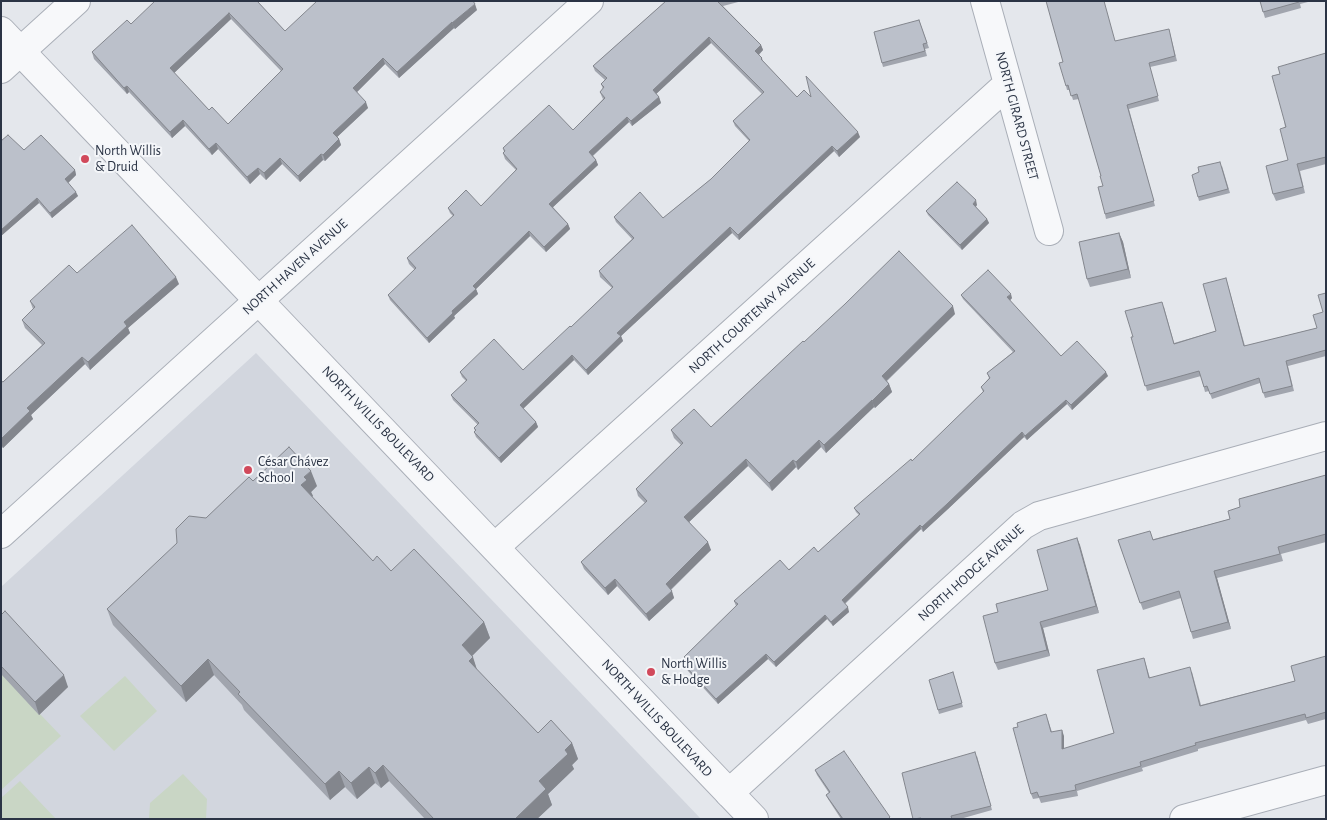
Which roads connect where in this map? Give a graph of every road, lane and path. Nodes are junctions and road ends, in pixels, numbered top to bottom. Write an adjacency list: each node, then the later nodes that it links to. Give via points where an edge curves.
1 (76, 1): 5 (street)
2 (588, 1): 9 (street, NORTH HAVEN AVENUE)
3 (986, 1): 7 (street, NORTH GIRARD STREET)
4 (1, 31): 5 (street, NORTH WILLIS BOULEVARD)
5 (21, 51): 6 (street); 9 (street, NORTH WILLIS BOULEVARD)
6 (1, 69)
7 (1008, 84): 8 (street, NORTH GIRARD STREET); 12 (street, NORTH COURTENAY AVENUE)
8 (1049, 231)
9 (259, 300): 11 (street, NORTH HAVEN AVENUE); 12 (street, NORTH WILLIS BOULEVARD)
10 (1326, 436): 14 (street, NORTH HODGE AVENUE, via 1039,516 1023,525)
11 (1, 534)
12 (495, 547): 14 (street, NORTH WILLIS BOULEVARD)
13 (1326, 780): 16 (street)
14 (729, 793): 15 (street, NORTH WILLIS BOULEVARD)
15 (754, 819)
16 (1184, 819)

